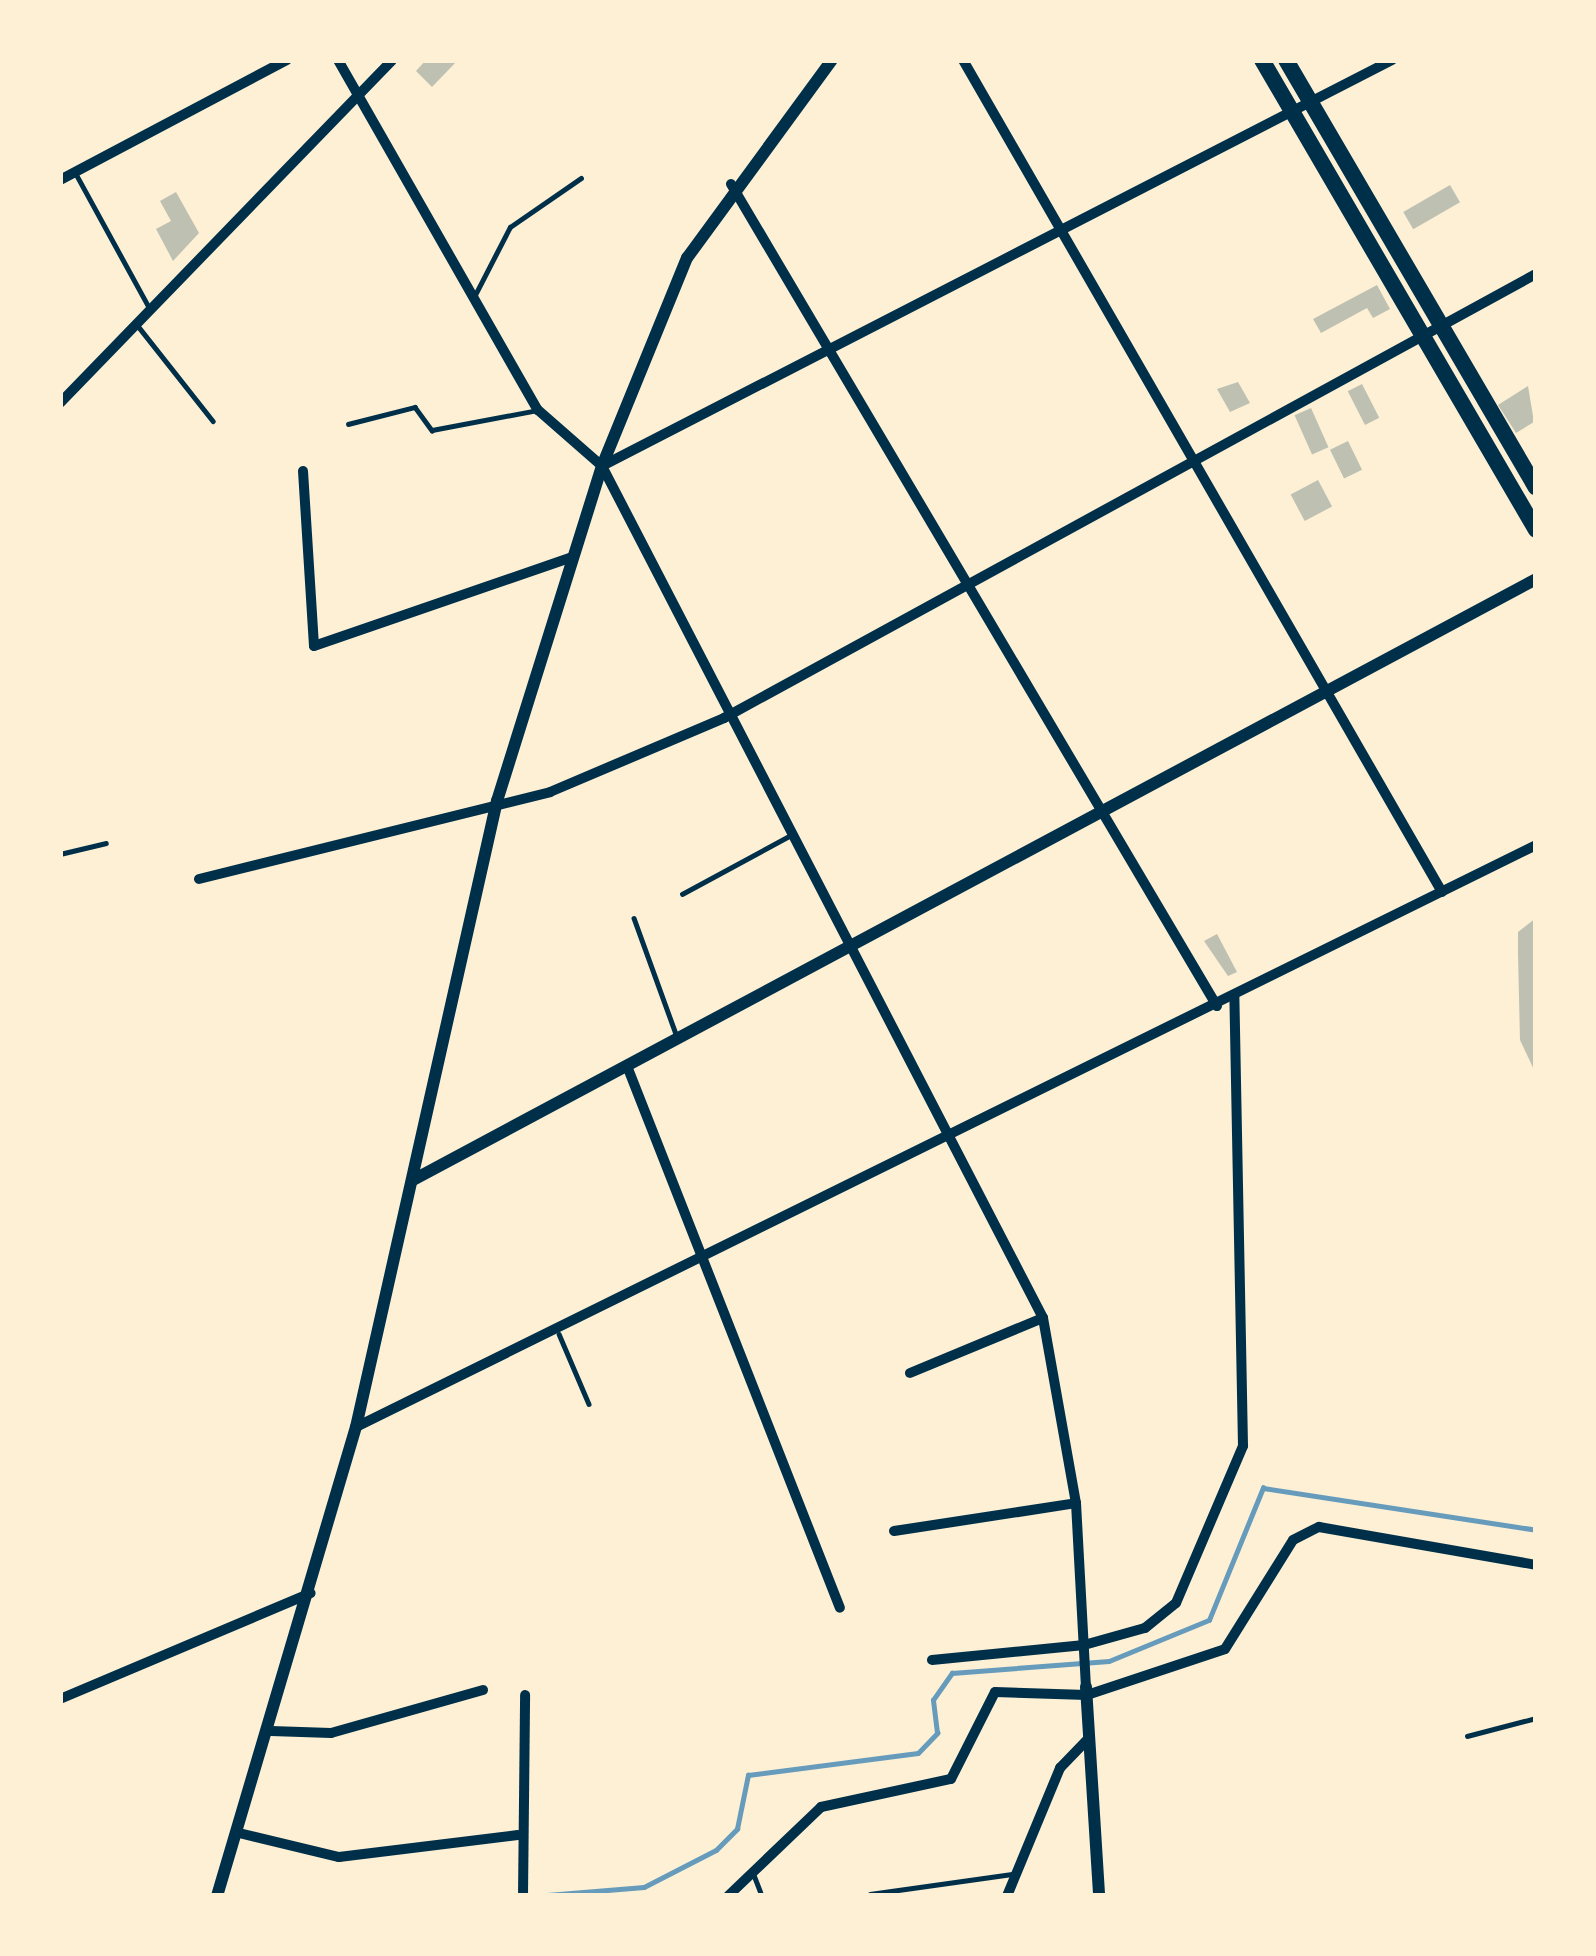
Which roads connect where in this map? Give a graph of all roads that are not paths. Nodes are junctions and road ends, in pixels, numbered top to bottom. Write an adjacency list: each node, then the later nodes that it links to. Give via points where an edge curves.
1 (287, 60): 12 (street)
2 (338, 60): 9 (street)
3 (392, 60): 9 (street)
4 (832, 60): 15 (street)
5 (963, 60): 16 (street)
6 (1262, 60): 11 (highway)
7 (1286, 60): 10 (highway)
8 (1392, 60): 10 (street)
9 (361, 94): 18 (street); 19 (street)
10 (1312, 104): 11 (street); 21 (highway)
11 (1293, 113): 16 (street); 22 (highway)
12 (75, 172): 14 (street); 19 (lane)
13 (581, 178): 18 (lane, via 510,226)
14 (60, 180)
15 (731, 184): 23 (street); 28 (street, via 687,258)
16 (1058, 234): 23 (street); 29 (street)
17 (1536, 274): 21 (street)
18 (475, 295): 25 (street)
19 (149, 307): 20 (street)
20 (135, 321): 24 (street); 26 (lane)
21 (1441, 325): 22 (street); 31 (highway)
22 (1421, 333): 29 (street); 32 (highway)
23 (830, 356): 28 (street); 35 (street)
24 (60, 403)
25 (538, 410): 27 (lane, via 432,430 415,407); 28 (street)
26 (214, 421)
27 (348, 424)
28 (602, 466): 33 (street); 37 (street)
29 (1189, 466): 35 (street); 36 (street)
30 (303, 471): 33 (street, via 314,646)
31 (1536, 487)
32 (1536, 530)
33 (573, 556): 38 (street)
34 (1536, 579): 36 (street)
35 (961, 587): 37 (street); 39 (street)
36 (1321, 694): 39 (street); 45 (street)
37 (724, 718): 38 (street, via 550,792); 40 (street)
38 (497, 801): 44 (street); 54 (street)
39 (1099, 814): 48 (street); 50 (street)
40 (794, 834): 46 (lane); 48 (street)
41 (106, 843): 43 (lane)
42 (1536, 845): 45 (street)
43 (60, 854)
44 (199, 879)
45 (1442, 892): 49 (street)
46 (682, 894)
47 (634, 918): 51 (lane)
48 (854, 944): 51 (street); 53 (street)
49 (1234, 997): 50 (street); 66 (street, via 1243,1446 1176,1603 1145,1628)
50 (1217, 1006): 53 (street)
51 (678, 1039): 52 (street)
52 (627, 1066): 54 (street); 55 (street)
53 (951, 1138): 55 (street); 56 (street)
54 (413, 1180): 60 (street)
55 (708, 1261): 57 (street); 65 (street)
56 (1043, 1318): 58 (street); 61 (street)
57 (560, 1334): 59 (lane); 60 (street)
58 (910, 1373)
59 (589, 1404)
60 (356, 1427): 64 (street)
61 (1076, 1503): 62 (street); 66 (street)
62 (894, 1532)
63 (1536, 1565): 69 (street, via 1319,1527 1293,1540 1225,1649)
64 (311, 1593): 71 (street); 73 (street)
65 (840, 1608)
66 (1084, 1648): 67 (street); 69 (street)
67 (932, 1660)
68 (483, 1690): 73 (street, via 331,1733)
69 (1087, 1691): 75 (street); 79 (street, via 995,1692 951,1779 821,1807)
70 (525, 1695): 77 (street)
71 (60, 1699)
72 (1536, 1718): 74 (lane)
73 (272, 1731): 76 (street)
74 (1468, 1736)
75 (1089, 1738): 78 (street, via 1060,1768); 86 (street)
76 (239, 1833): 77 (street, via 339,1856); 81 (street)
77 (518, 1835): 82 (street)
78 (1016, 1874): 80 (lane); 85 (street)
79 (754, 1875): 83 (street); 84 (lane)
80 (870, 1894)
81 (217, 1896)
82 (523, 1896)
83 (728, 1896)
84 (762, 1896)
85 (1006, 1896)
86 (1099, 1896)

